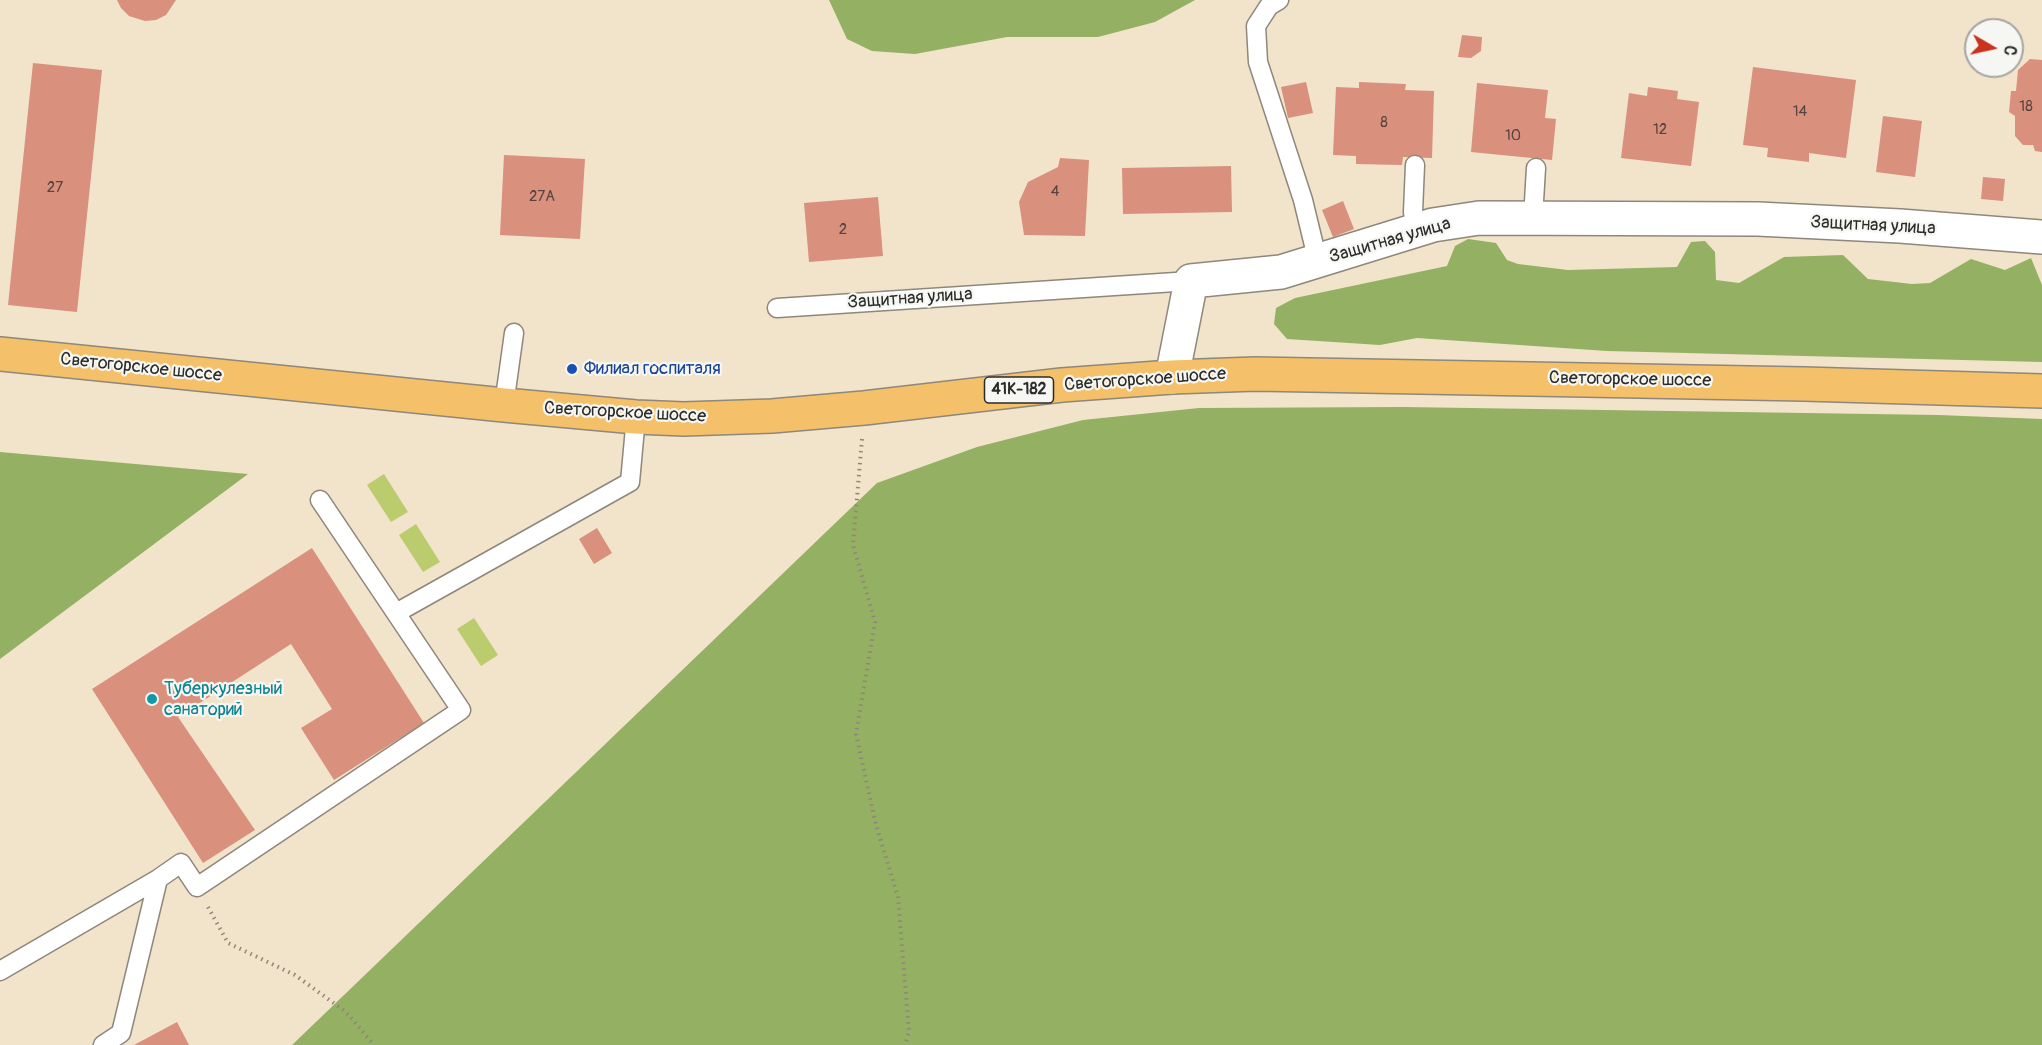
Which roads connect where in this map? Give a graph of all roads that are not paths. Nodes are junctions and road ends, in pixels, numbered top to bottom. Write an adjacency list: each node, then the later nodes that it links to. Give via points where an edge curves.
1 (1279, 0): 7 (lane, via 1269,6 1256,26 1258,62)
2 (1415, 165): 5 (lane)
3 (1536, 168): 4 (lane)
4 (1533, 219): 5 (street, Защитная улица, via 1479,218); 6 (street, Защитная улица, via 1758,219)
5 (1416, 231): 7 (street, Защитная улица)
6 (2042, 237)
7 (1318, 262): 8 (street, Защитная улица, via 1281,272)
8 (1191, 281): 9 (lane, Защитная улица); 12 (street)
9 (777, 308)
10 (514, 333): 14 (lane)
11 (0, 354): 14 (main road, Светогорское шоссе / 41К-182)
12 (1172, 377): 13 (main road, Светогорское шоссе / 41К-182, via 1376,375); 15 (main road, Светогорское шоссе / 41К-182, via 761,417)
13 (2042, 391)
14 (504, 405): 15 (main road, Светогорское шоссе / 41К-182)
15 (636, 417): 17 (lane, via 630,483)
16 (320, 500): 17 (lane)
17 (396, 614): 18 (lane, via 461,710 196,887 181,863)
18 (158, 879): 19 (lane); 20 (lane, via 121,1033)
19 (0, 972)
20 (103, 1045)

